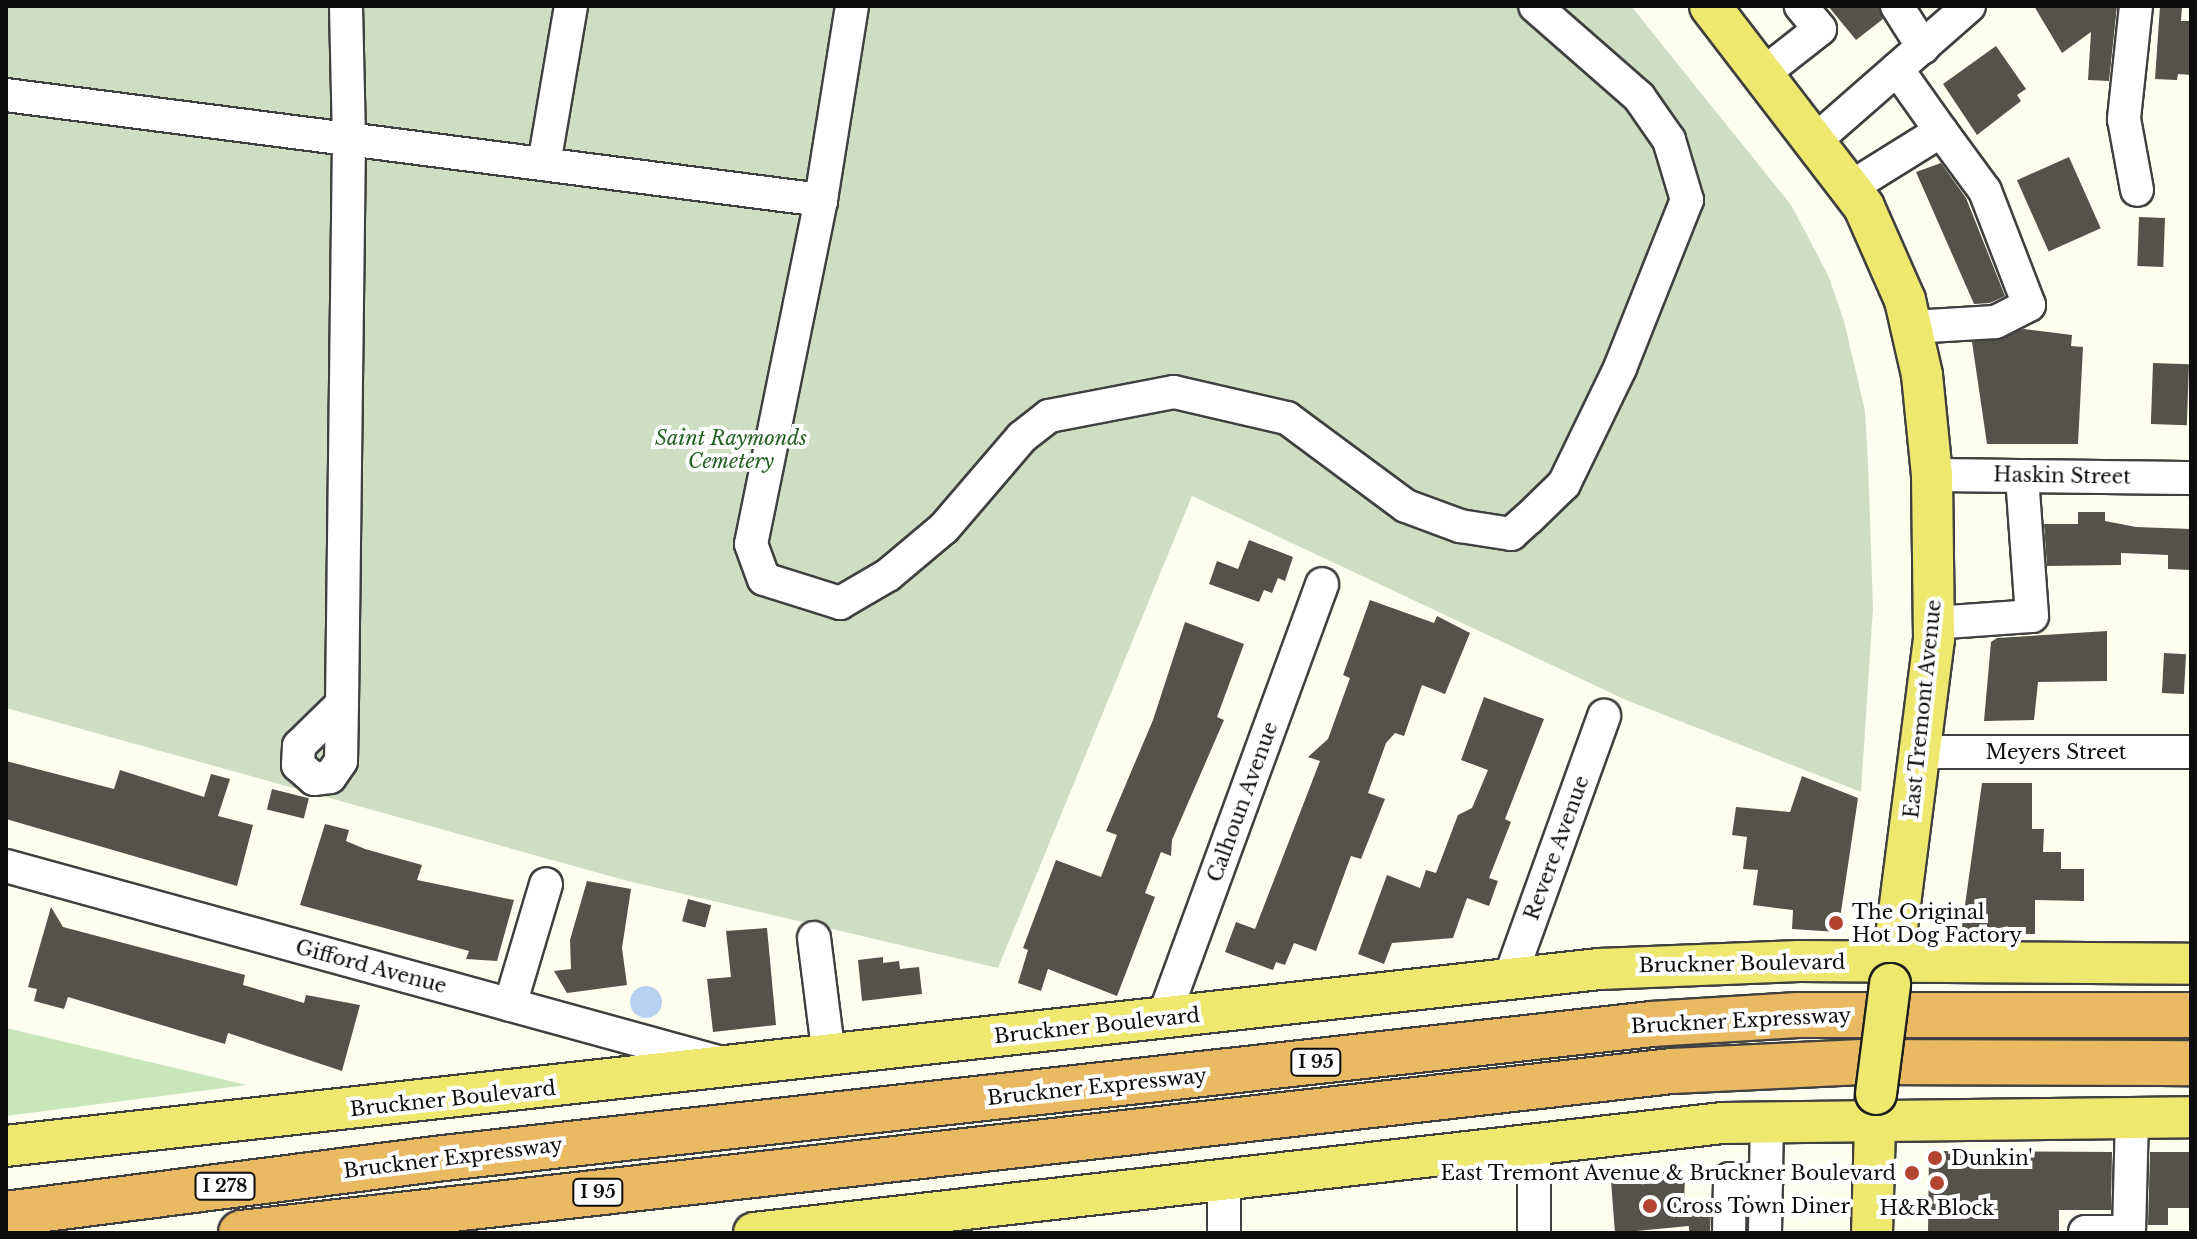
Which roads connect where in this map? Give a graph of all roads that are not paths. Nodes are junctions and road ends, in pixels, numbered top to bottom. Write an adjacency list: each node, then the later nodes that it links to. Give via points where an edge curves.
1 (346, 6): 15 (street)
2 (571, 6): 17 (street)
3 (852, 6): 20 (street)
4 (1535, 6): 20 (street, via 1639,97 1669,140 1684,173 1687,200 1620,368 1564,484 1511,534 1460,526 1406,506 1287,418 1174,392 1049,416 1022,437 944,528 888,575 840,603 764,579 754,562 752,519)
5 (1710, 6): 12 (main road, East Tremont Avenue)
6 (1801, 6): 12 (street, via 1820,29)
7 (1897, 6): 10 (street)
8 (1969, 6): 10 (street)
9 (2136, 6): 19 (street, via 2124,119)
10 (1923, 47): 11 (street)
11 (1897, 69): 14 (street); 16 (street)
12 (1764, 73): 16 (main road, East Tremont Avenue)
13 (6, 95): 15 (street)
14 (1941, 131): 18 (street); 21 (street, via 1985,191 2029,305 1995,322)
15 (349, 139): 17 (street); 27 (street)
16 (1817, 139): 18 (main road, East Tremont Avenue)
17 (544, 164): 20 (street)
18 (1851, 187): 21 (main road, East Tremont Avenue, via 1885,251)
19 (2137, 190)
20 (821, 200)
21 (1912, 327): 22 (main road, East Tremont Avenue)
22 (1932, 475): 23 (street, Haskin Street); 26 (main road, East Tremont Avenue)
23 (2022, 476): 24 (street, Haskin Street); 26 (street, via 2032,616)
24 (2191, 478)
25 (1322, 584): 39 (street, Calhoun Avenue)
26 (1934, 623): 29 (main road, East Tremont Avenue)
27 (342, 704)
28 (1604, 716): 36 (street, Revere Avenue)
29 (1921, 752): 30 (street, Meyers Street); 35 (main road, East Tremont Avenue)
30 (2191, 752)
31 (6, 866): 37 (street, Gifford Avenue)
32 (546, 884): 37 (street)
33 (814, 938): 40 (street)
34 (2191, 964): 35 (main road, Bruckner Boulevard)
35 (1891, 973): 36 (main road, Bruckner Boulevard, via 1749,961); 43 (main road, East Tremont Avenue, bridge)
36 (1509, 980): 39 (main road, Bruckner Boulevard)
37 (510, 1005): 42 (street, Gifford Avenue)
38 (2191, 1015): 49 (highway, Bruckner Expressway / I 95, via 1822,1015 1663,1023)
39 (1163, 1019): 40 (main road, Bruckner Boulevard)
40 (829, 1057): 42 (main road, Bruckner Boulevard)
41 (2191, 1063): 54 (highway, I 95, via 1816,1063 1648,1073)
42 (737, 1067): 48 (main road, Bruckner Boulevard)
43 (1875, 1105): 44 (main road); 46 (main road); 64 (main road, East Tremont Avenue)
44 (2132, 1117): 45 (main road); 56 (street, via 2129,1232)
45 (2191, 1117)
46 (1767, 1120): 47 (main road); 51 (street)
47 (1534, 1144): 50 (main road); 61 (street)
48 (6, 1146)
49 (444, 1158): 52 (highway, I 95); 53 (highway, Bruckner Expressway / I 278)
50 (1224, 1179): 55 (main road); 60 (street)
51 (1767, 1179): 62 (street, via 1730,1179); 63 (street)
52 (6, 1192)
53 (6, 1214)
54 (336, 1222): 57 (highway, I 95); 58 (highway)
55 (911, 1224): 59 (main road)
56 (2085, 1232)
57 (241, 1233)
58 (288, 1233)
59 (754, 1233)
60 (1224, 1233)
61 (1534, 1233)
62 (1729, 1233)
63 (1765, 1233)
64 (1872, 1233)

